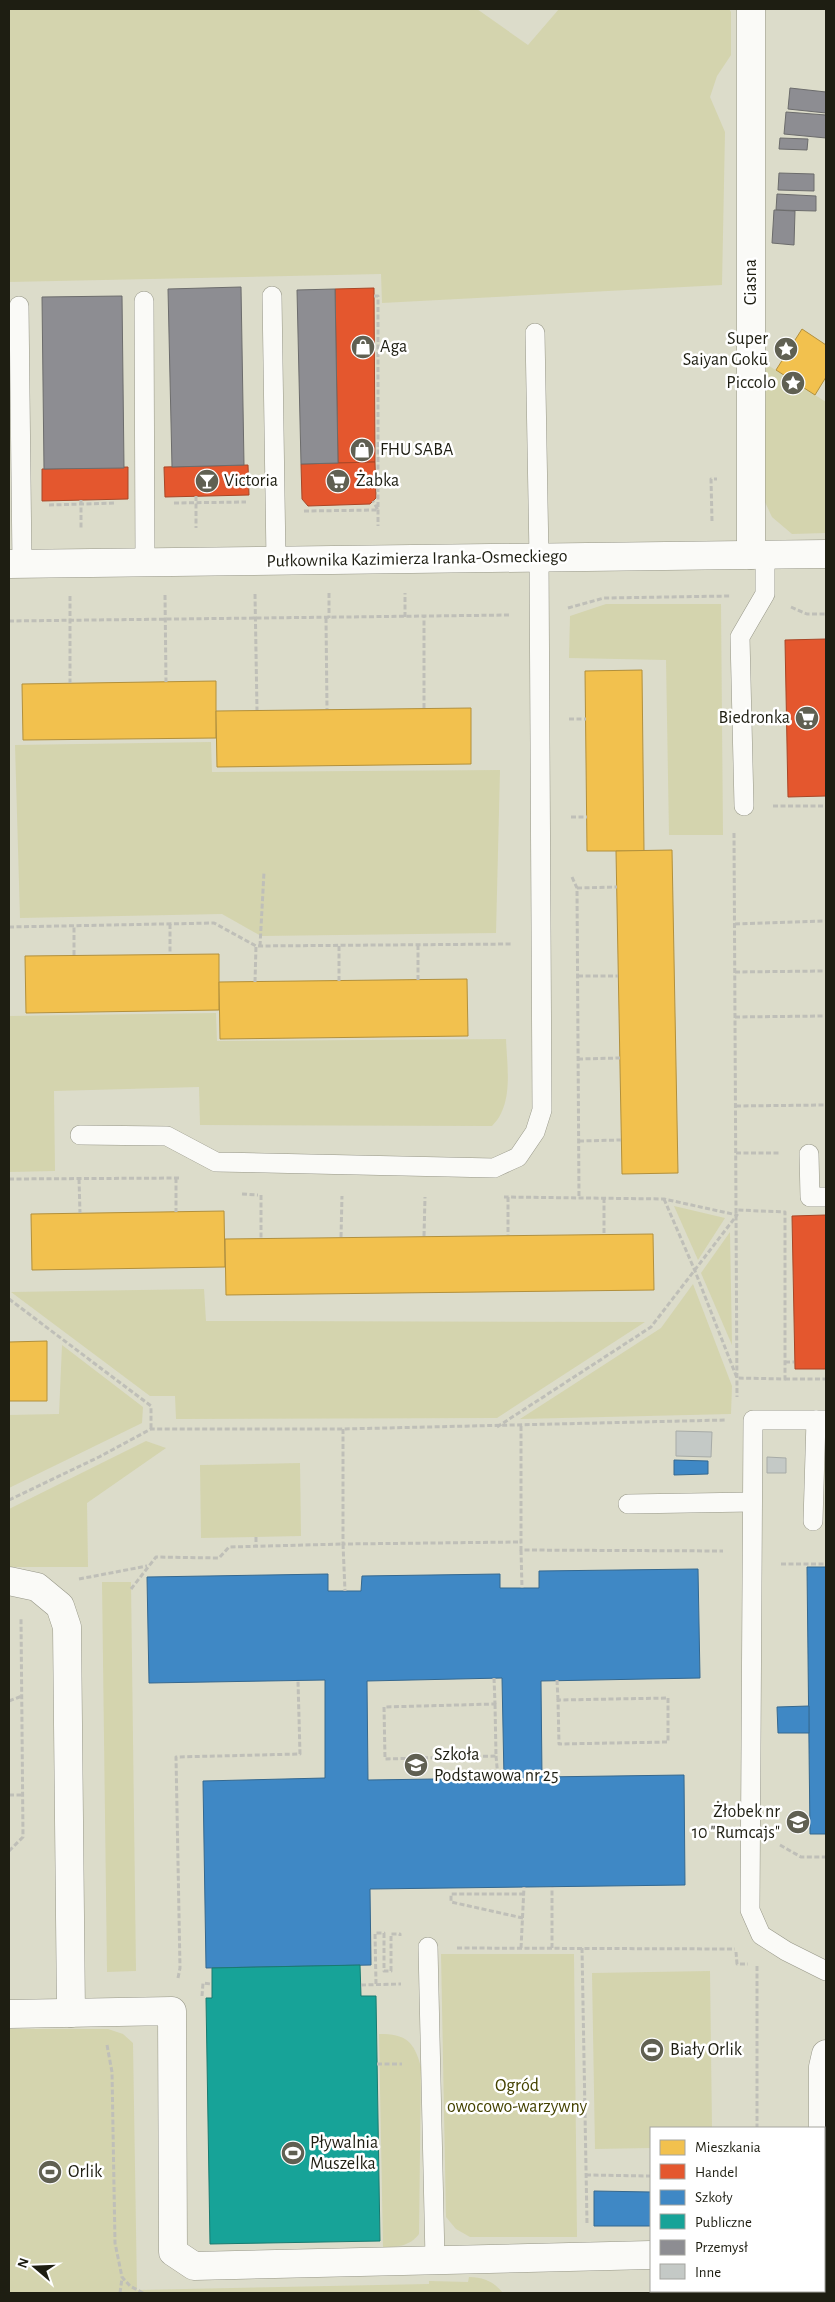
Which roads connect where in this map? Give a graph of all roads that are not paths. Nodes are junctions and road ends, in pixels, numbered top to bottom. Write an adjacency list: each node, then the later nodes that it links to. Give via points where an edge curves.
1 (752, 9): 6 (street, Ciasna)
2 (272, 296): 9 (lane)
3 (144, 301): 10 (lane)
4 (19, 306): 11 (lane)
5 (535, 333): 8 (lane)
6 (758, 554): 7 (street, Pułkownika Kazimierza Iranka-Osmeckiego); 8 (street, Pułkownika Kazimierza Iranka-Osmeckiego); 12 (lane, via 765,594 740,637)
7 (826, 554)
8 (539, 557): 9 (street, Pułkownika Kazimierza Iranka-Osmeckiego); 13 (lane, via 542,1110 535,1132 518,1157 494,1168 216,1162 167,1136)
9 (287, 560): 10 (street, Pułkownika Kazimierza Iranka-Osmeckiego)
10 (145, 562): 11 (street, Pułkownika Kazimierza Iranka-Osmeckiego)
11 (15, 564)
12 (744, 806)
13 (80, 1135)
14 (809, 1154): 15 (lane, via 810,1196)
15 (826, 1197)
16 (821, 1420): 17 (lane, via 745,1420); 19 (lane)
17 (752, 1502): 18 (lane); 22 (lane, via 750,1910 761,1935)
18 (628, 1504)
19 (813, 1522)
20 (9, 1581): 23 (street, via 37,1587 60,1606 67,1627)
21 (428, 1948): 28 (lane)
22 (826, 1971)
23 (82, 2013): 24 (street); 28 (street, via 172,2011 174,2252 194,2266)
24 (9, 2014)
25 (826, 2054): 26 (street)
26 (823, 2127)
27 (650, 2255): 28 (street)
28 (435, 2259)

